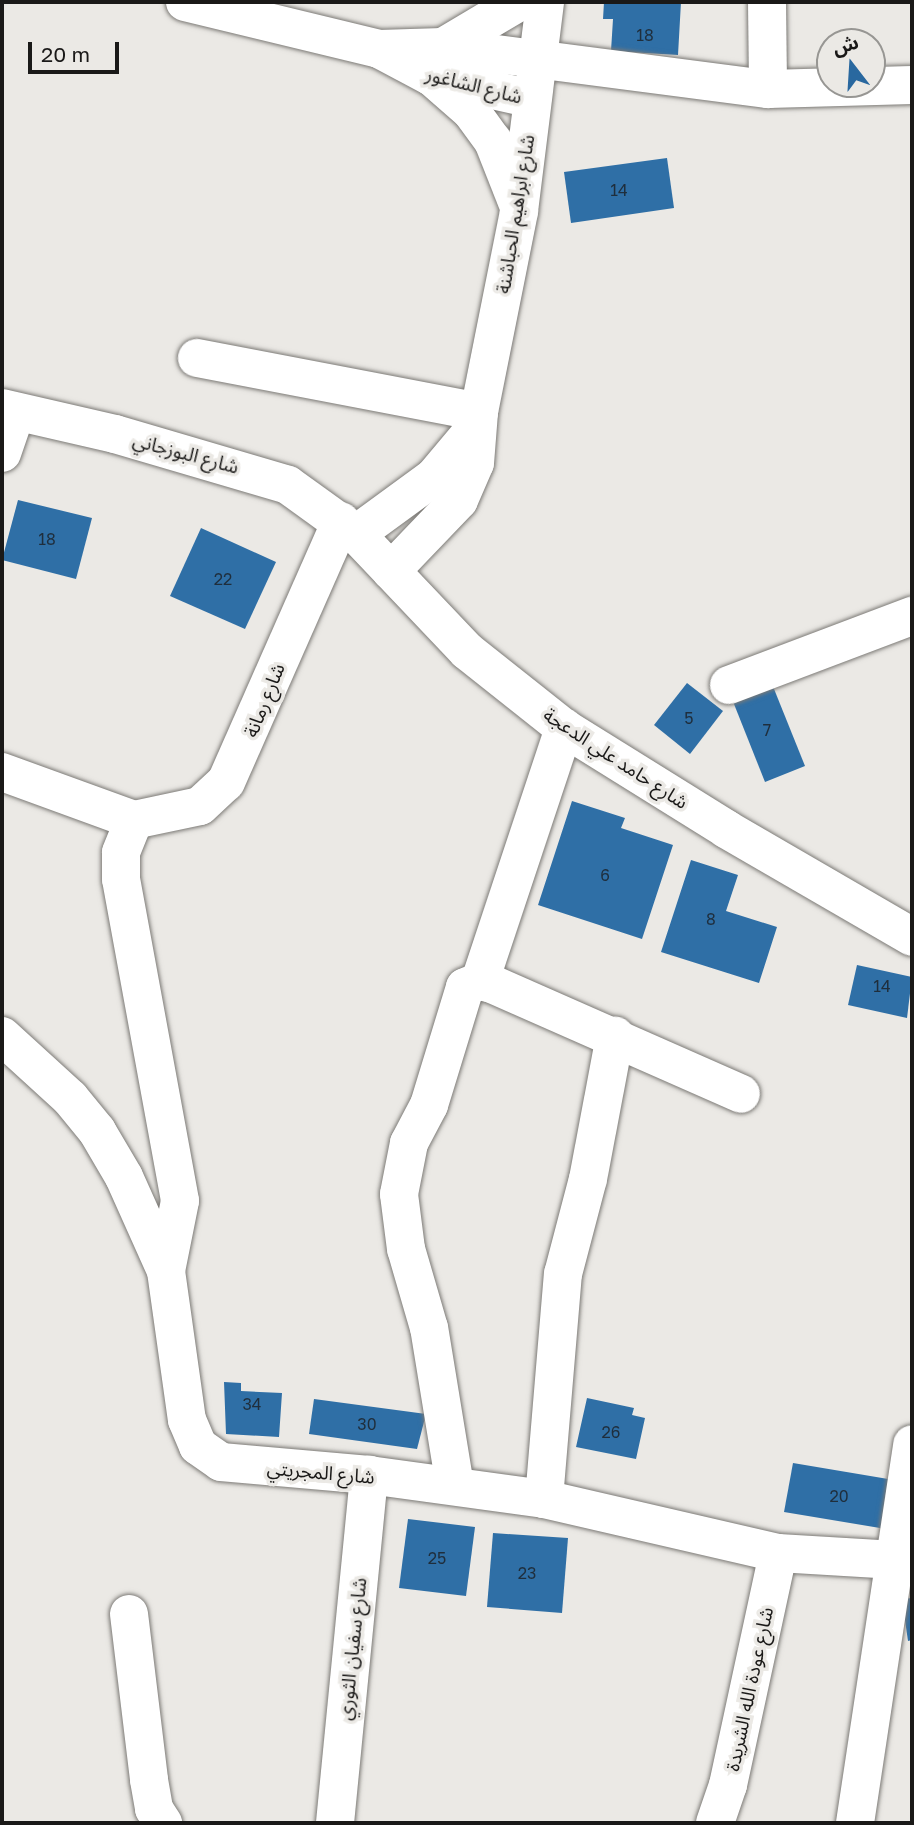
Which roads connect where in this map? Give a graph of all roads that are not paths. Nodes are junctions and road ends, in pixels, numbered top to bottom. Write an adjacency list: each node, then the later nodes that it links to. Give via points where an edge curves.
1 (185, 2): 5 (street, شارع الشاغور)
2 (519, 2): 5 (street)
3 (545, 2): 6 (street, شارع ابراهيم الحباشنة)
4 (766, 2): 8 (street)
5 (437, 61): 6 (street, شارع الشاغور); 9 (street, via 493,141)
6 (535, 81): 8 (street, شارع الشاغور); 9 (street, شارع ابراهيم الحباشنة)
7 (912, 85): 8 (street, شارع الشاغور)
8 (768, 89)
9 (519, 211): 12 (street, شارع ابراهيم الحباشنة)
10 (197, 358): 12 (street)
11 (9, 410): 13 (street); 14 (street, شارع البوزجاني, via 258,473 295,489)
12 (479, 418): 14 (street, شارع ابراهيم الحباشنة, via 434,477); 15 (street, شارع ابراهيم الحباشنة, via 475,463 459,500)
13 (2, 453)
14 (348, 527): 15 (street, شارع حامد علي الدعجة); 20 (street, شارع رمانة, via 226,782 200,806)
15 (391, 571): 18 (street, شارع حامد علي الدعجة, via 467,651)
16 (912, 616): 17 (street)
17 (729, 685)
18 (564, 728): 21 (street, شارع حامد علي الدعجة); 22 (street)
19 (2, 772): 20 (street)
20 (134, 820): 26 (street, via 121,853 121,878 180,1201)
21 (912, 937)
22 (480, 981): 24 (street); 29 (street, via 465,986 429,1105 409,1143 399,1194 408,1258 429,1328)
23 (2, 1036): 26 (street, شارع المجريتي, via 41,1068 97,1130 124,1177)
24 (615, 1036): 25 (street); 30 (street, via 588,1179 563,1274)
25 (741, 1094)
26 (166, 1271): 28 (street, شارع المجريتي, via 181,1387 198,1446 221,1462)
27 (912, 1444): 32 (street)
28 (369, 1475): 29 (street, شارع المجريتي); 35 (street, شارع سفيان الثوري)
29 (454, 1486): 30 (street, شارع المجريتي)
30 (544, 1499): 31 (street, شارع المجريتي)
31 (778, 1553): 32 (street, شارع المجريتي); 36 (street, شارع عودة الله الشريدة, via 728,1785)
32 (904, 1561): 37 (street)
33 (129, 1614): 34 (street, via 149,1780 154,1809)
34 (163, 1823)
35 (335, 1823)
36 (715, 1823)
37 (855, 1823)

